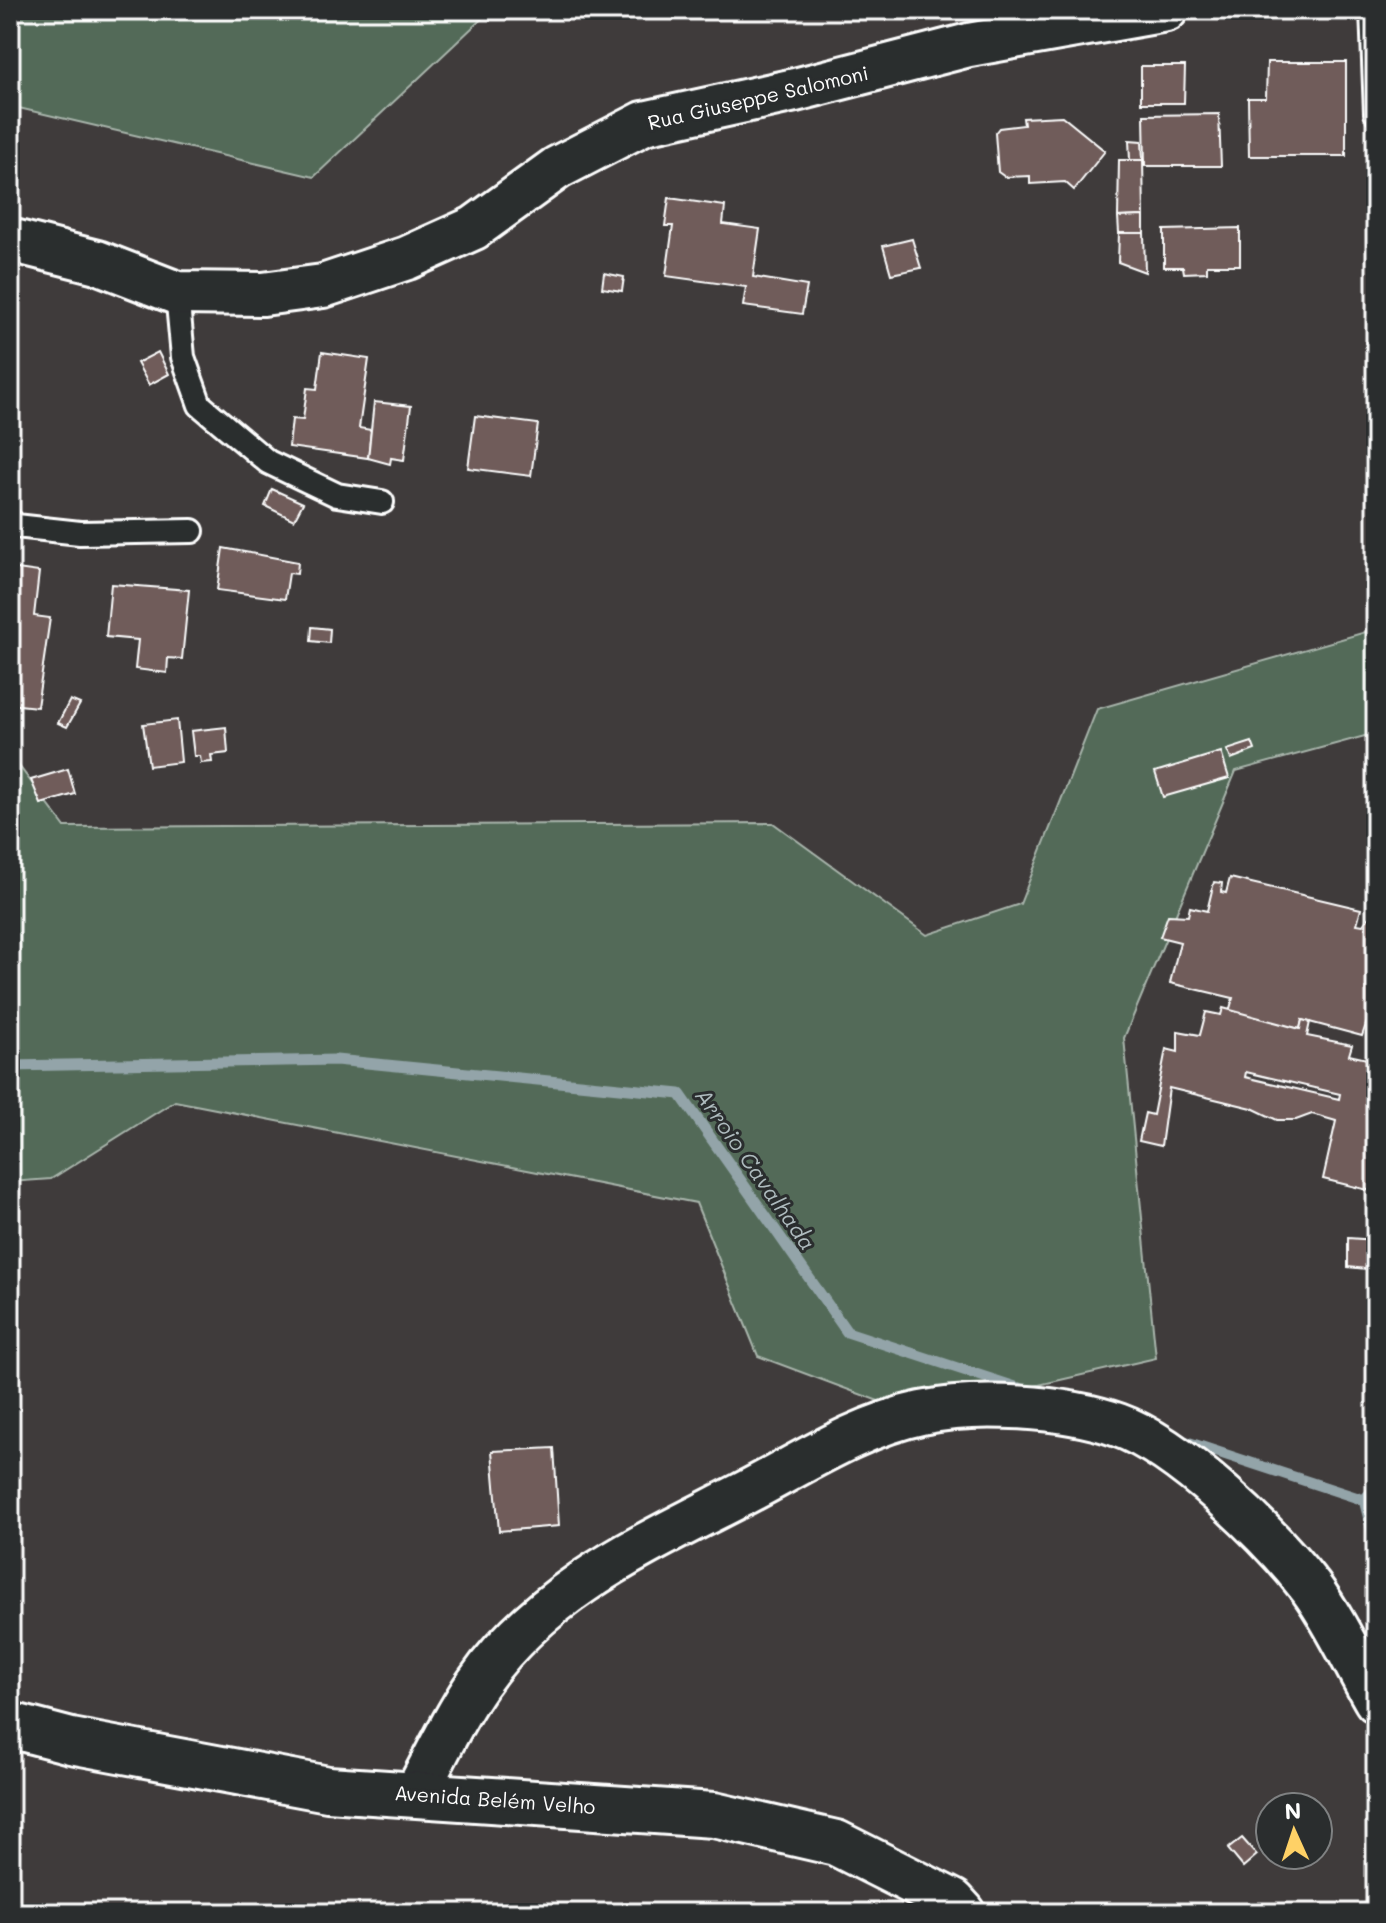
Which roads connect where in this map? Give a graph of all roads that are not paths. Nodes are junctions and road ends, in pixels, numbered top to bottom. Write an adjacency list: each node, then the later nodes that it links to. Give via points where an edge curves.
1 (1166, 10): 5 (street, Rua Giuseppe Salomoni, via 969,45 644,123 557,168 474,228 407,258 323,286 263,294)
2 (1372, 10): 3 (lane)
3 (1376, 113)
4 (10, 240): 5 (street, Rua Giuseppe Salomoni, via 97,262)
5 (177, 293): 6 (lane, via 183,357 200,405 268,462 337,495)
6 (382, 502)
7 (10, 520): 8 (lane, via 16,526 80,533)
8 (192, 531)
9 (1376, 1701): 11 (street, via 1311,1589 1239,1510 1161,1448 1119,1425 1065,1412 989,1407 921,1413 854,1436 577,1583 534,1616 476,1685)
10 (10, 1725): 11 (main road, Avenida Belém Velho, via 328,1789)
11 (416, 1793): 12 (main road, Avenida Belém Velho, via 714,1815 836,1843 953,1902)
12 (963, 1913)

